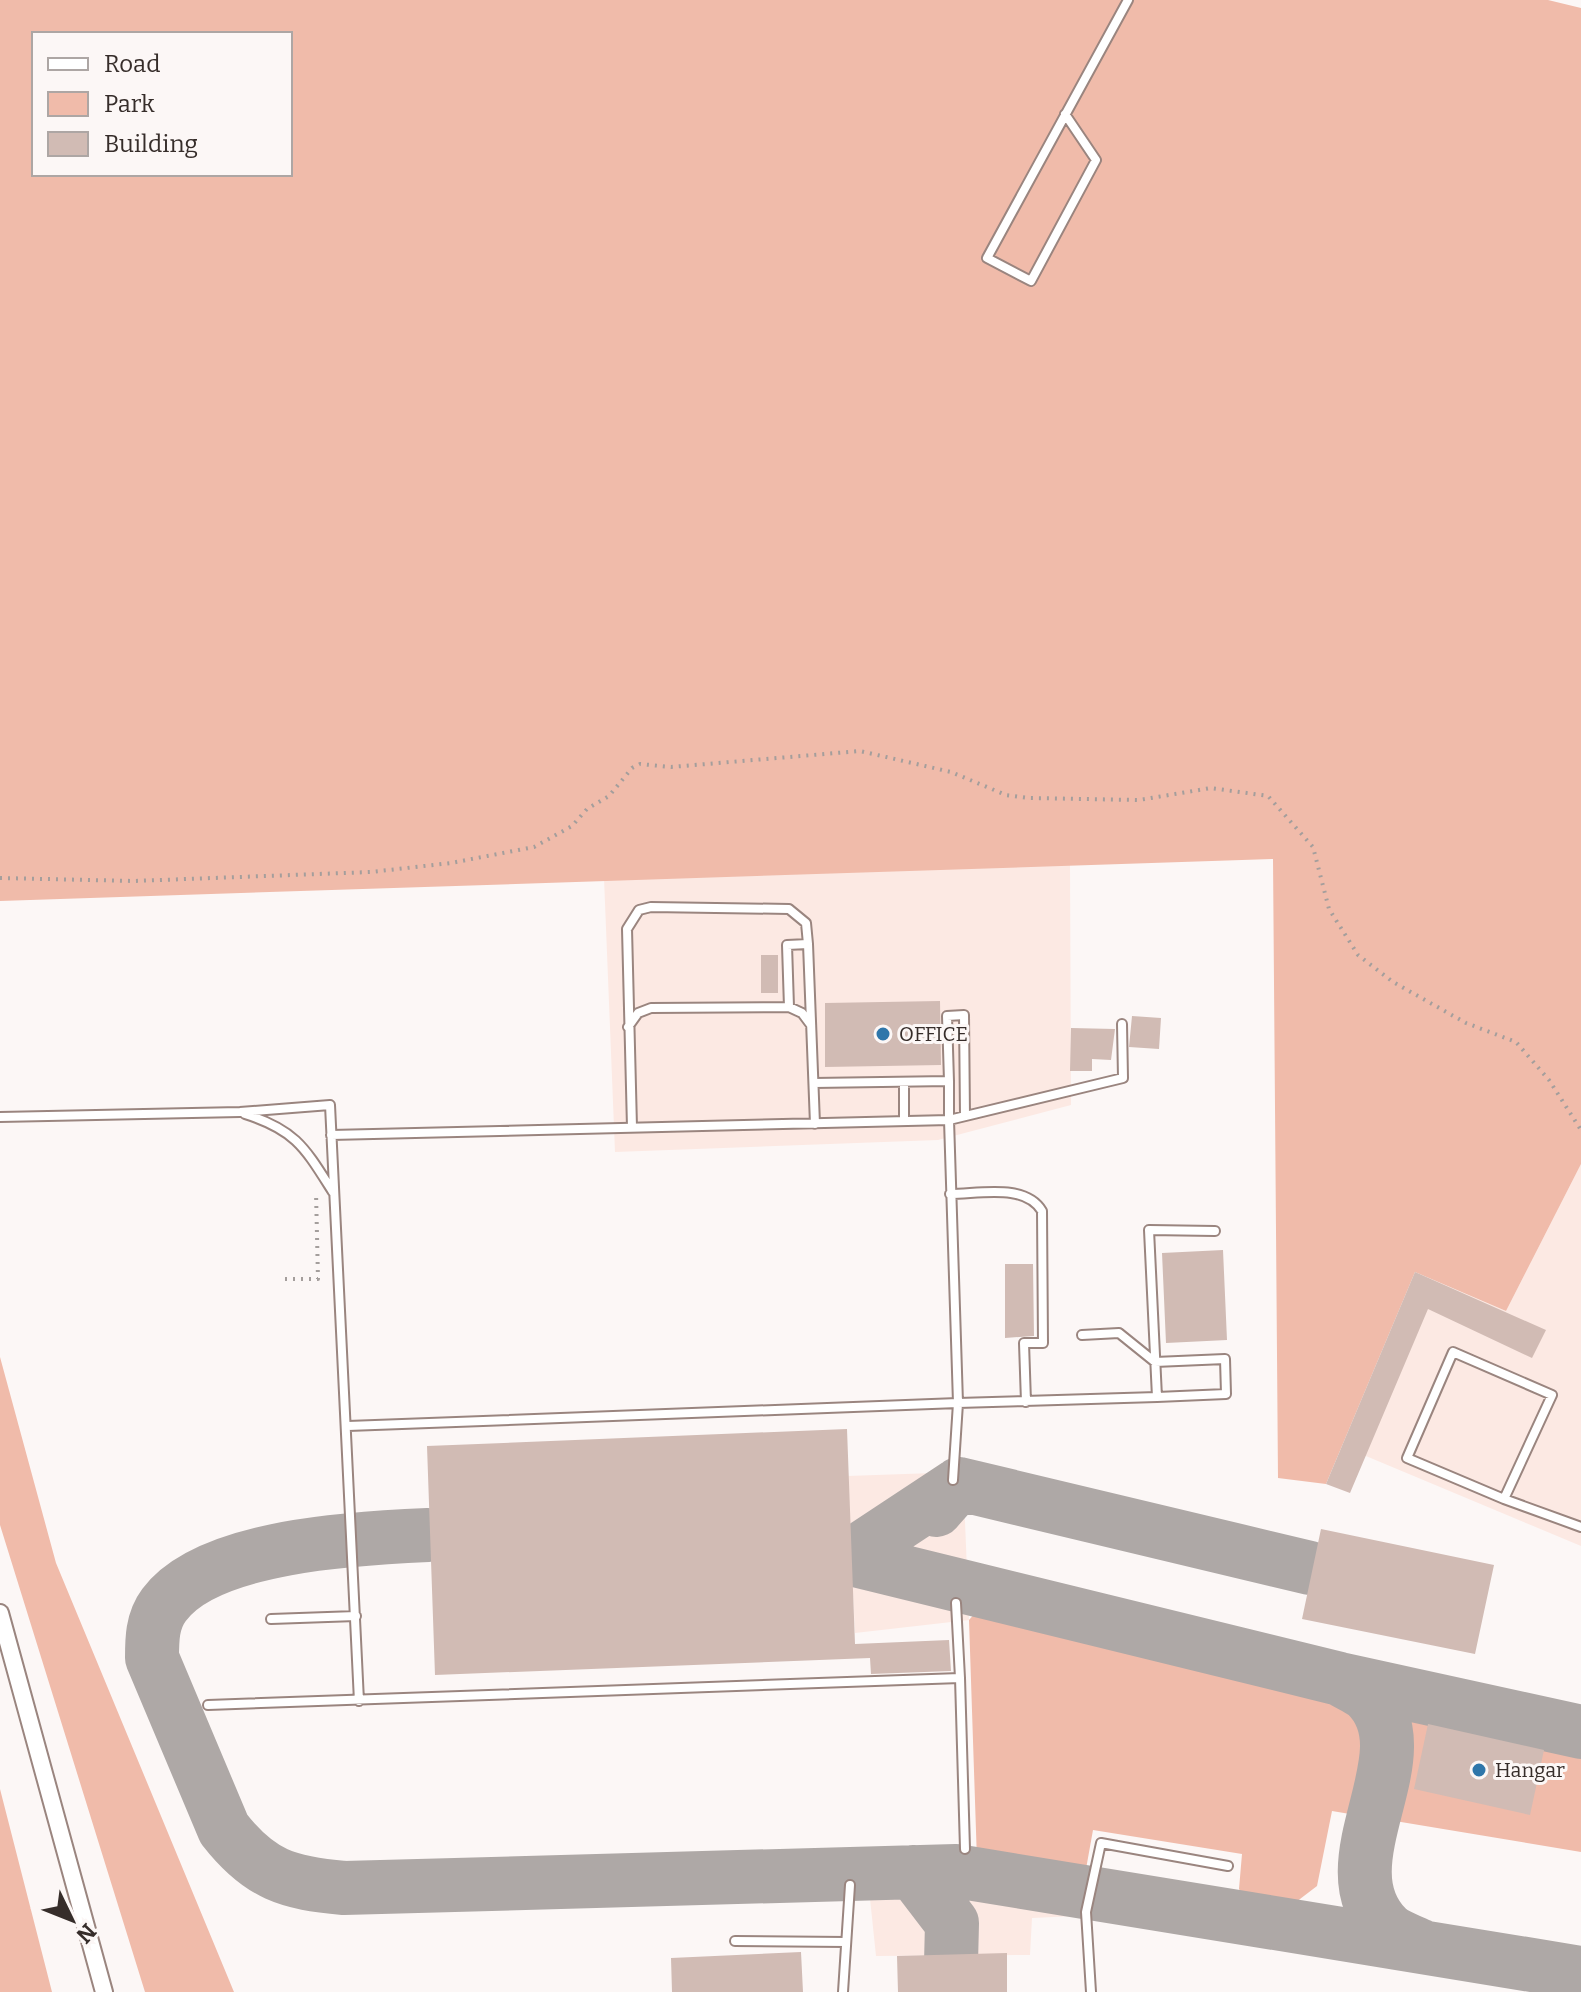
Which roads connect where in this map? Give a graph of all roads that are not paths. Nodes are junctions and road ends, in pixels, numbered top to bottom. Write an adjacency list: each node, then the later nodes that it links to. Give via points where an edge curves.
1 (1128, 0): 2 (lane)
2 (1065, 114): 2 (lane, via 1096,160 1031,281 987,258)
3 (808, 944): 4 (lane, via 787,945); 6 (lane); 7 (lane, via 806,923 789,909 639,910 627,929)
4 (789, 1007): 6 (lane); 7 (lane, via 651,1008 638,1013)
5 (1122, 1024): 12 (lane, via 1123,1078)
6 (812, 1026): 10 (lane)
7 (627, 1027): 17 (lane)
8 (949, 1081): 9 (lane); 12 (lane, via 947,1016 964,1015); 14 (lane)
9 (904, 1082): 10 (lane); 15 (lane)
10 (814, 1083): 16 (lane)
11 (240, 1112): 13 (lane); 18 (lane, via 330,1105); 19 (lane, via 279,1125 307,1151)
12 (965, 1116): 14 (lane)
13 (0, 1117)
14 (949, 1120): 15 (lane); 20 (lane)
15 (904, 1121): 16 (lane)
16 (815, 1124): 17 (lane)
17 (632, 1127): 18 (lane)
18 (331, 1135): 19 (lane)
19 (335, 1194): 27 (lane)
20 (950, 1194): 25 (lane, via 1021,1194 1034,1199 1042,1211 1043,1343 1024,1343); 26 (lane)
21 (1215, 1231): 23 (lane, via 1149,1230)
22 (1082, 1335): 23 (lane, via 1119,1333)
23 (1155, 1362): 24 (lane); 24 (lane, via 1225,1359 1226,1394)
24 (1157, 1397): 25 (lane)
25 (1026, 1402): 26 (lane)
26 (958, 1403): 27 (lane); 28 (lane)
27 (348, 1426): 33 (lane)
28 (953, 1480)
29 (1504, 1499): 29 (lane, via 1407,1458 1453,1352 1552,1395); 30 (lane)
30 (1581, 1527)
31 (956, 1603): 35 (lane)
32 (0, 1613): 43 (street)
33 (356, 1616): 34 (lane); 36 (lane)
34 (271, 1619)
35 (960, 1678): 36 (lane); 38 (lane)
36 (359, 1701): 37 (lane)
37 (208, 1705)
38 (965, 1849)
39 (1228, 1866): 45 (lane, via 1101,1843 1086,1912)
40 (850, 1885): 42 (lane)
41 (735, 1941): 42 (lane)
42 (846, 1942): 44 (lane)
43 (104, 1992)
44 (843, 1992)
45 (1091, 1992)

